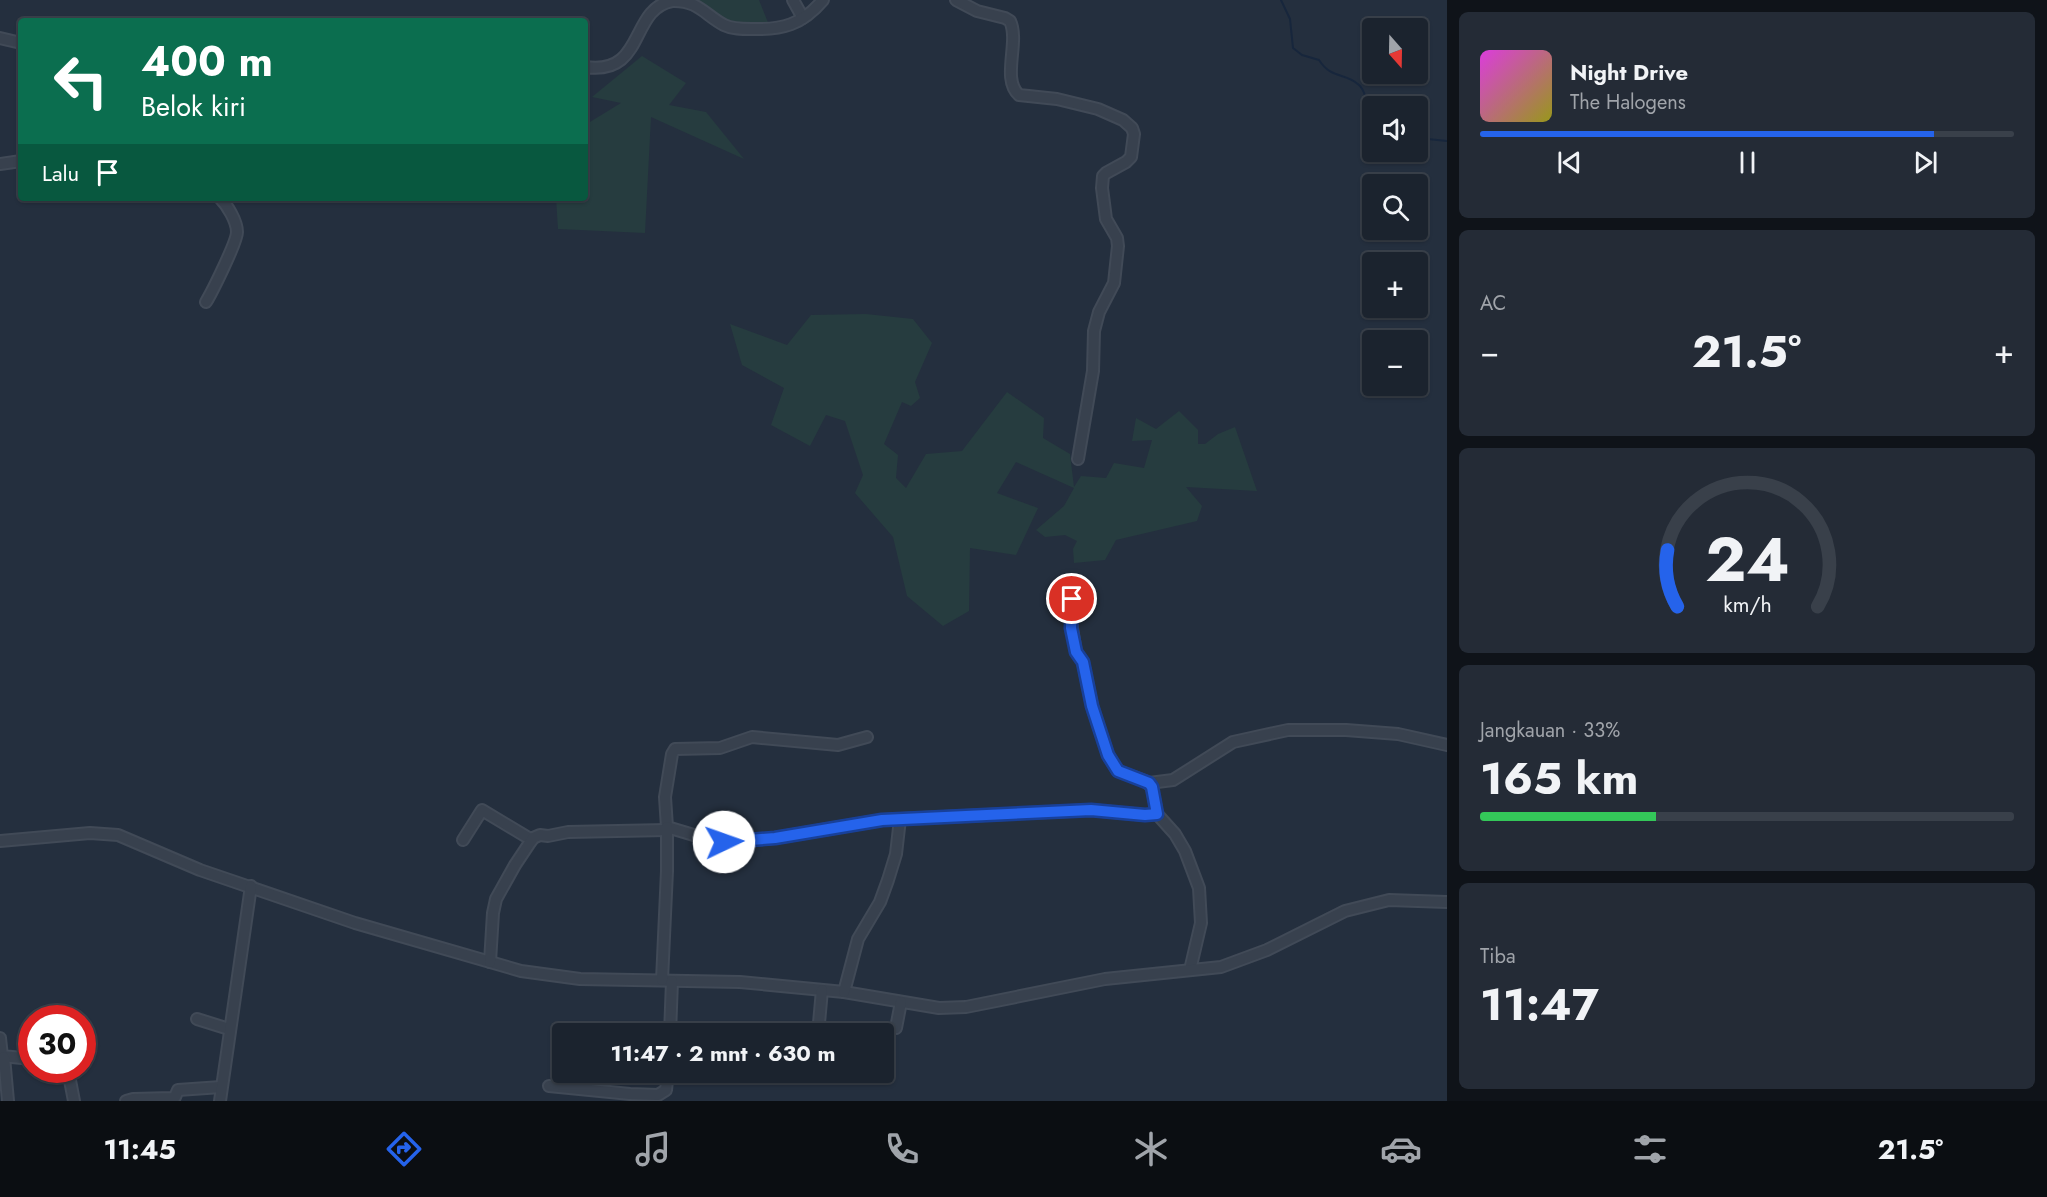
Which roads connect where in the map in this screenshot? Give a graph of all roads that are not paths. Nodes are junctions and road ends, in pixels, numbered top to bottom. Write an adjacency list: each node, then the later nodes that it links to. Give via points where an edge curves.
1 (793, 0): 4 (street)
2 (823, 0): 4 (street)
3 (956, 0): 12 (street, via 1010,21 1012,85 1019,95 1057,99 1098,110 1123,120 1134,134 1131,157 1103,176 1106,219 1119,246 1114,283 1094,331 1093,371)
4 (802, 18): 7 (street, via 781,29 741,29 722,24 696,4 672,1 662,4 647,19 620,61 604,68)
5 (0, 38): 6 (street)
6 (18, 42)
7 (588, 67)
8 (18, 161): 9 (street)
9 (0, 164)
10 (223, 201): 11 (street, via 237,232)
11 (206, 302)
12 (1078, 459)
13 (1076, 584): 16 (street, via 1071,628 1106,750 1118,771)
14 (867, 737): 19 (street, via 838,745 752,737 720,748 675,749 666,790)
15 (1447, 745): 16 (street, via 1398,734 1288,730 1233,742 1173,780)
16 (1149, 783): 17 (street)
17 (1157, 814): 18 (street, via 1091,810); 26 (street, via 1185,851 1199,888 1201,923)
18 (900, 819): 19 (street, via 732,842); 29 (street, via 891,869 880,902 858,939)
19 (667, 828): 21 (street, via 568,832 540,835); 27 (street)
20 (463, 840): 21 (street, via 481,810)
21 (532, 840): 25 (street, via 496,899)
22 (0, 841): 23 (street, via 90,833 118,835 182,863)
23 (251, 886): 25 (street, via 355,923); 35 (street)
24 (1447, 902): 26 (street, via 1384,901 1346,911 1267,950 1221,967)
25 (489, 962): 27 (street, via 580,979)
26 (1190, 970): 30 (street, via 1106,979 966,1007 939,1008)
27 (667, 980): 28 (street); 32 (street)
28 (822, 990): 29 (street); 33 (street)
29 (844, 992): 30 (street)
30 (901, 1002): 34 (street)
31 (197, 1019): 35 (street)
32 (669, 1023)
33 (819, 1023)
34 (896, 1028)
35 (229, 1029): 42 (street)
36 (0, 1038): 37 (street)
37 (4, 1057): 38 (street); 43 (street)
38 (18, 1058)
39 (71, 1083): 44 (street)
40 (667, 1083): 41 (street, via 666,1090 658,1095)
41 (549, 1086)
42 (221, 1087): 45 (street, via 178,1090 172,1098); 46 (street)
43 (8, 1101)
44 (74, 1101)
45 (126, 1101)
46 (219, 1101)

